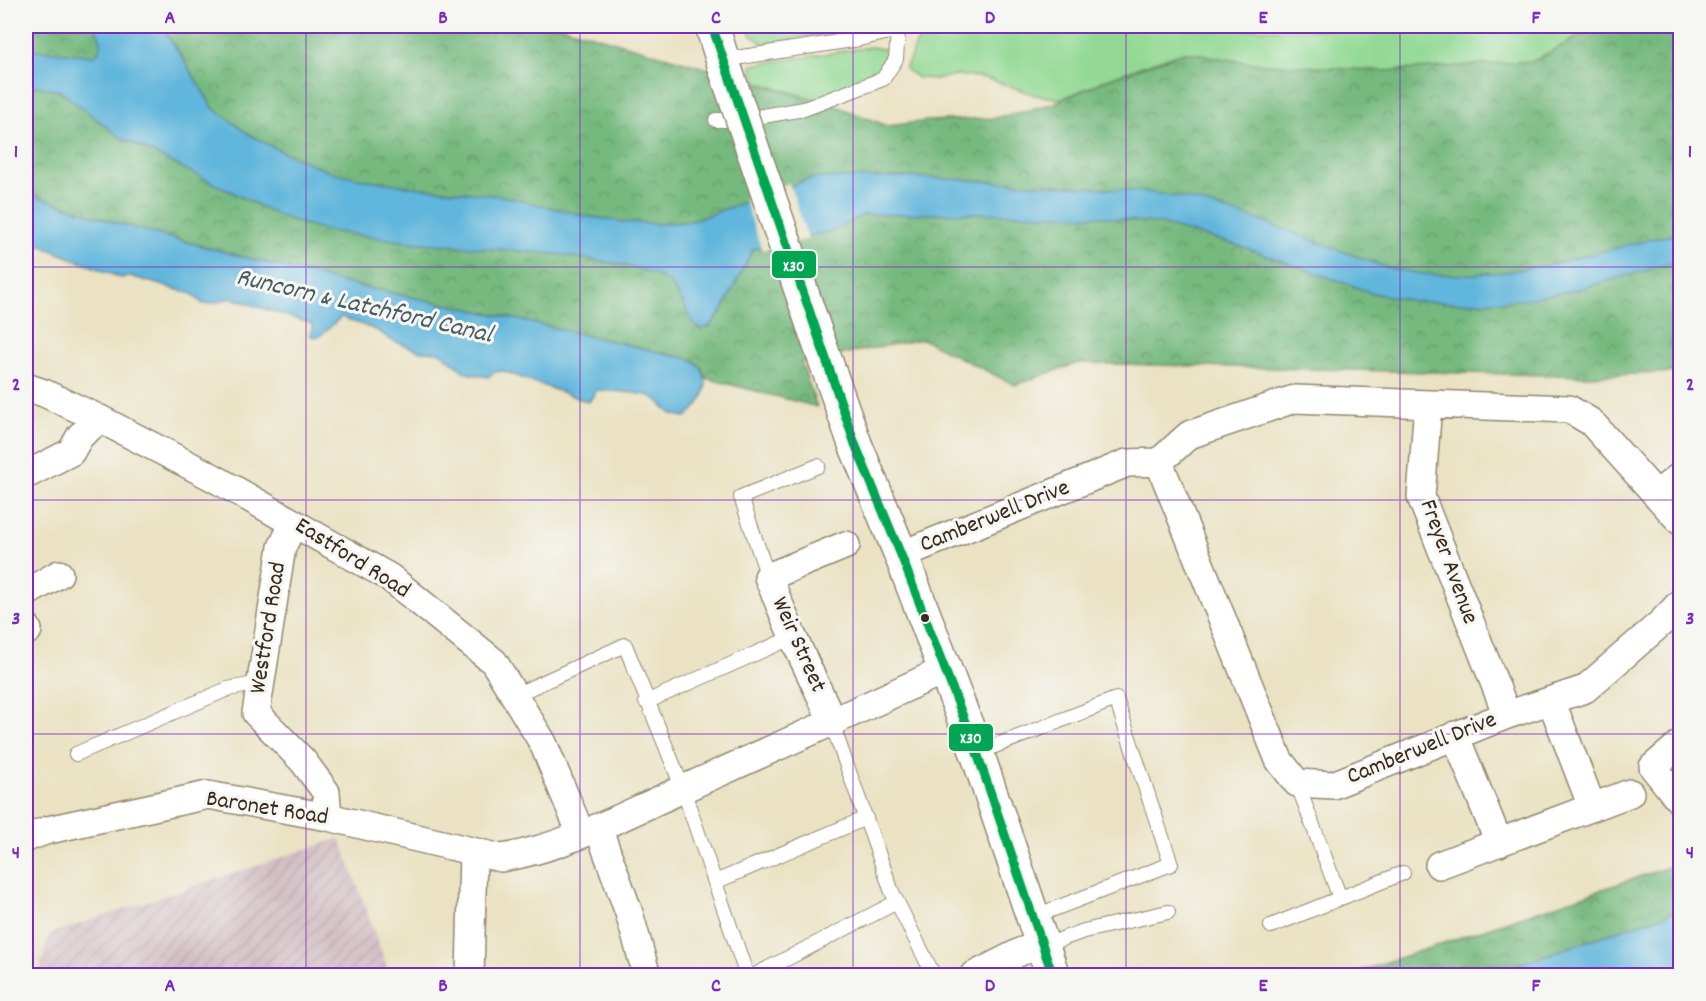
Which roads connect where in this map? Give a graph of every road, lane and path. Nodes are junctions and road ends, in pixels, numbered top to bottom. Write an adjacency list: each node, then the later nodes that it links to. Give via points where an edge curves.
1 (712, 26): 2 (highway)
2 (724, 66): 3 (lane, via 897,30 896,59 883,79 804,110); 15 (highway, bridge, via 855,444)
3 (716, 120)
4 (26, 387): 6 (street, Eastford Road)
5 (1428, 404): 7 (street, via 1294,399 1189,435); 11 (street, via 1569,409 1591,422); 26 (street, Freyer Avenue, via 1421,497)
6 (100, 419): 9 (street, via 80,436 70,452); 13 (street, Eastford Road)
7 (1159, 462): 15 (street, Camberwell Drive, via 1127,463); 32 (street, via 1279,760)
8 (818, 466): 17 (lane, via 741,497)
9 (26, 475)
10 (1680, 476): 11 (street)
11 (1656, 495): 12 (street)
12 (1680, 521)
13 (294, 523): 22 (street, Westford Road, via 282,547); 23 (street, Eastford Road, via 388,577 494,662)
14 (846, 545): 17 (street, Weir Street)
15 (901, 555): 21 (highway)
16 (59, 574): 18 (street)
17 (768, 578): 20 (street, Weir Street)
18 (26, 593)
19 (1680, 603): 24 (street, Camberwell Drive, via 1585,689)
20 (793, 637): 25 (lane); 27 (street, Weir Street)
21 (944, 670): 27 (street, Baronet Road); 30 (highway)
22 (260, 684): 31 (lane, via 228,689); 37 (street, Westford Road, via 256,713 303,761 326,792)
23 (515, 695): 25 (lane, via 625,645); 39 (street, Eastford Road)
24 (1551, 700): 26 (street, Camberwell Drive); 36 (street)
25 (646, 702): 33 (lane)
26 (1506, 715): 28 (street, Camberwell Drive)
27 (832, 724): 33 (street, Baronet Road); 38 (lane)
28 (1455, 735): 32 (street, Camberwell Drive, via 1333,785); 41 (street)
29 (1680, 744): 35 (street, via 1653,767)
30 (977, 753): 50 (highway); 50 (lane, via 1116,699 1171,864)
31 (76, 754)
32 (1297, 783): 46 (lane)
33 (683, 789): 39 (street, Baronet Road); 45 (lane)
34 (1630, 793): 36 (street)
35 (1680, 801)
36 (1592, 807): 41 (street)
37 (328, 817): 40 (street, Baronet Road, via 208,795); 42 (street, Baronet Road)
38 (866, 818): 45 (lane); 47 (lane)
39 (590, 830): 42 (street, Baronet Road, via 530,854 501,858); 52 (street, Eastford Road, via 629,913)
40 (26, 838)
41 (1499, 843): 43 (street)
42 (473, 852): 51 (street)
43 (1439, 865)
44 (1403, 873): 46 (lane)
45 (715, 882): 53 (lane)
46 (1340, 898): 49 (lane)
47 (897, 902): 54 (lane); 55 (lane)
48 (1168, 912): 50 (lane, via 1084,931)
49 (1271, 926)
50 (1043, 946): 56 (street, via 1022,951)
51 (470, 975)
52 (646, 975)
53 (747, 975)
54 (753, 975)
55 (934, 975)
56 (973, 975)

